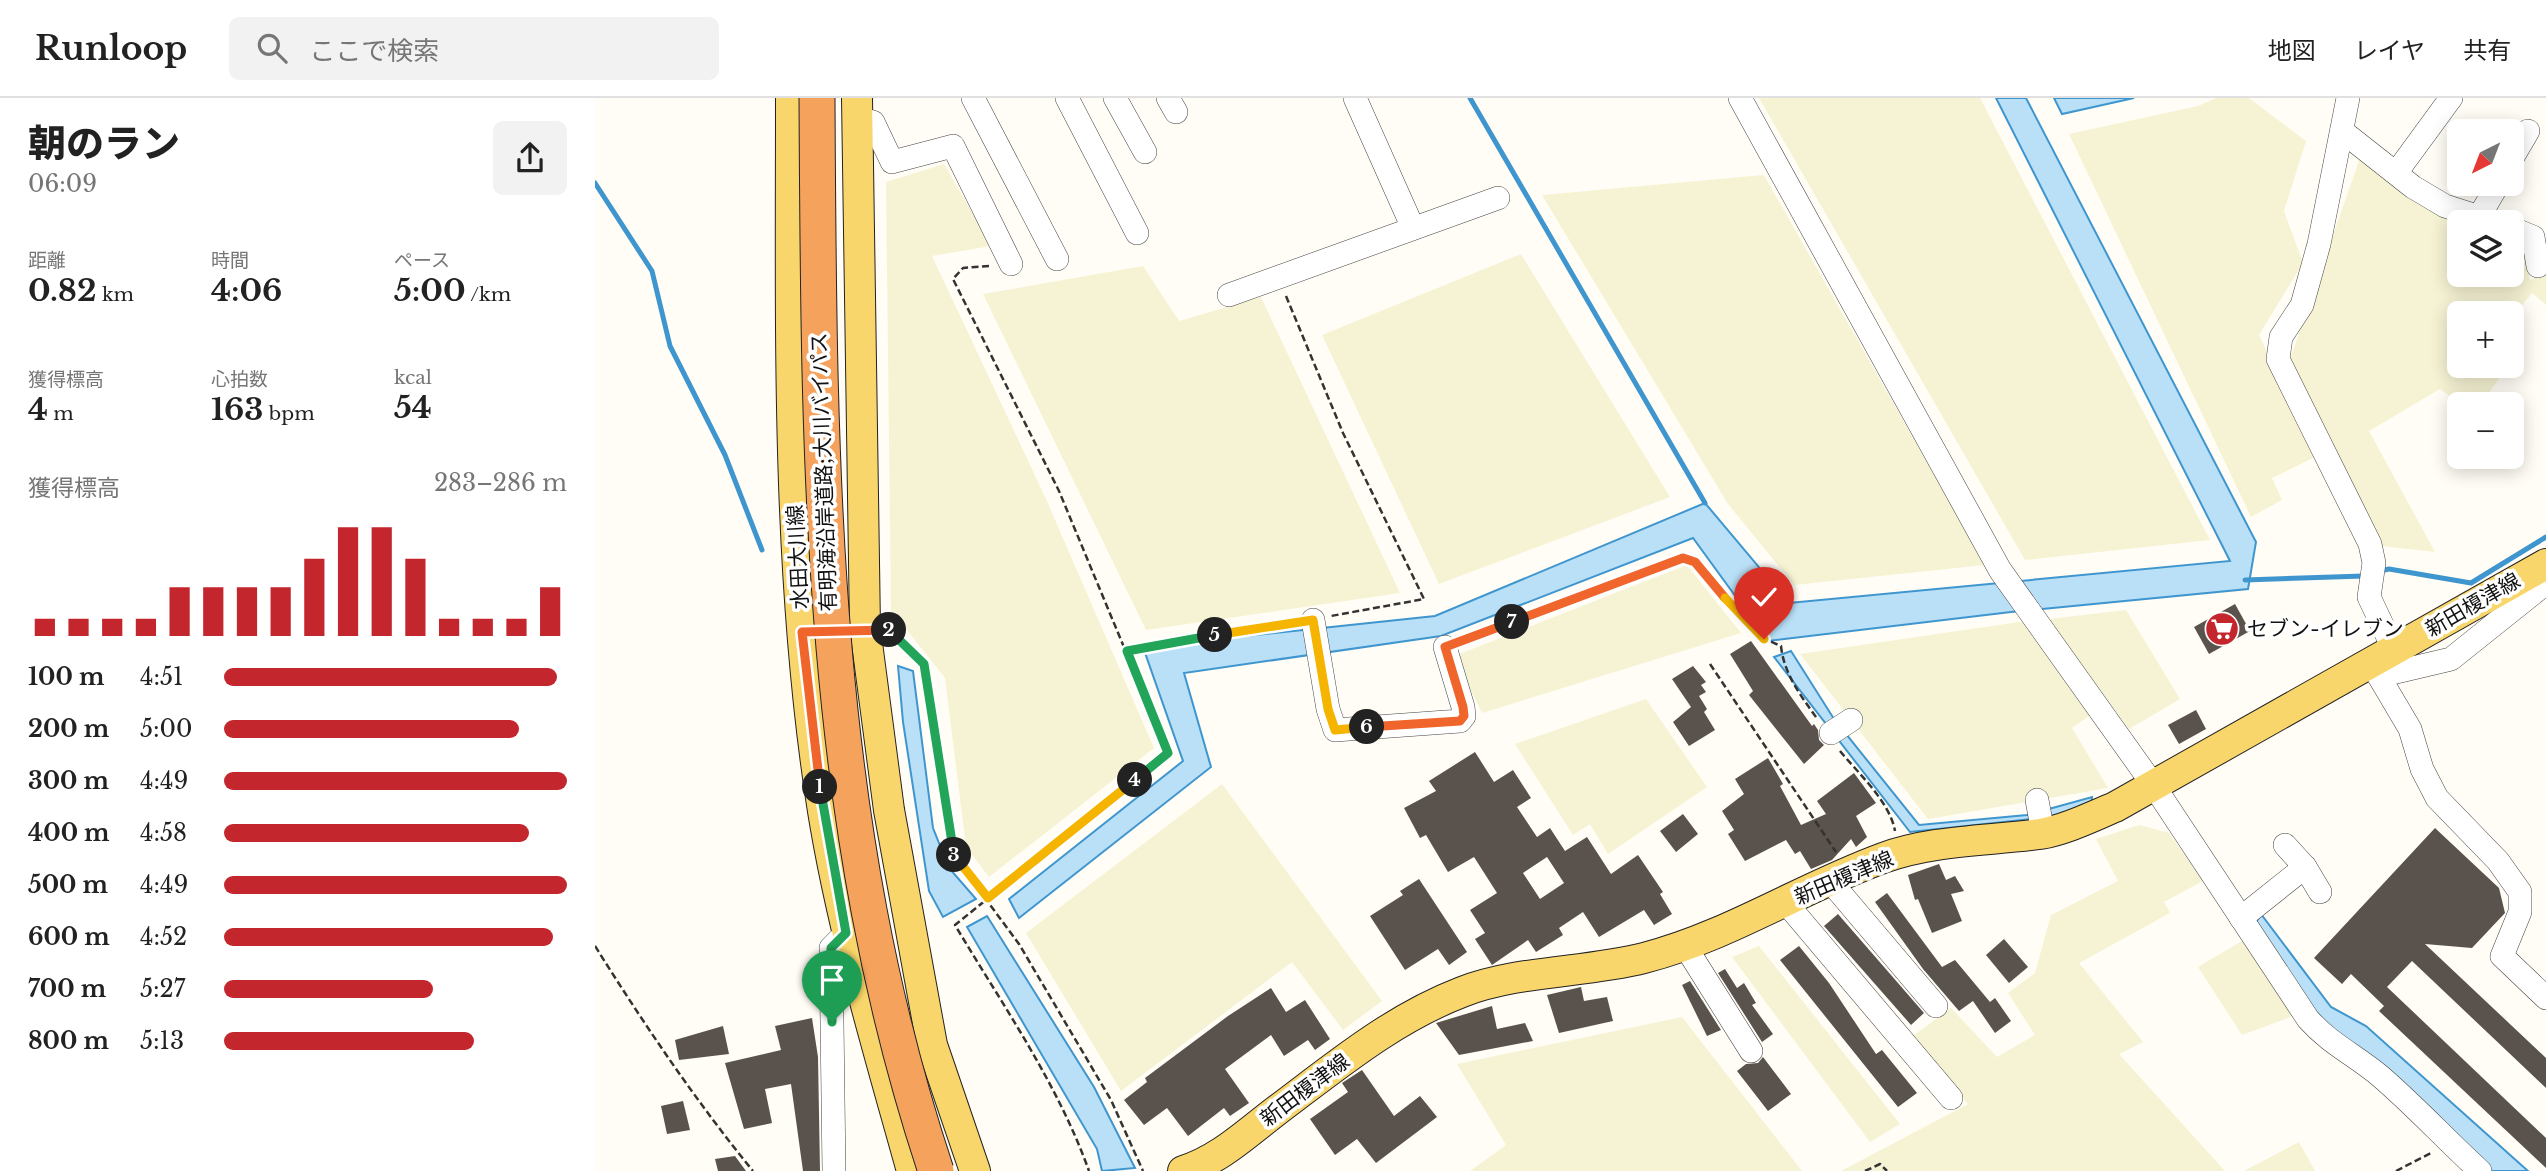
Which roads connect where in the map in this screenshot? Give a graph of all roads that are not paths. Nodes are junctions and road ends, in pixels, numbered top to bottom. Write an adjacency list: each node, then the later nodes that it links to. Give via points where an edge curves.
1 (790, 98): 41 (main road, 水田大川線, via 795,504 804,651 823,810)
2 (807, 98): 49 (highway, 有明海沿岸道路;大川バイパス, via 811,438 826,690 849,859 867,951)
3 (817, 98): 50 (highway, 有明海沿岸道路;大川バイパス, bridge, via 821,438 835,689 858,858 876,948 893,1027)
4 (973, 98): 22 (street)
5 (1066, 98): 20 (street)
6 (1115, 98): 15 (street)
7 (1355, 98): 19 (street)
8 (1740, 98): 32 (street, via 2006,579)
9 (2348, 98): 12 (street)
10 (2451, 98): 16 (street)
11 (857, 108): 23 (street, via 873,122 892,162 953,146); 51 (main road, via 865,628 889,810 932,1045)
12 (2342, 131): 16 (street); 29 (street, via 2302,305 2281,337 2278,359 2370,544 2374,563 2368,587)
13 (2528, 131): 14 (street)
14 (2524, 138)
15 (1145, 152)
16 (2396, 173): 18 (street)
17 (1499, 198): 19 (street)
18 (2457, 210)
19 (1413, 228): 25 (street)
20 (1136, 233)
21 (2524, 233): 24 (street, via 2533,237)
22 (1057, 259)
23 (1011, 264)
24 (2539, 266)
25 (1229, 295)
26 (2545, 572): 29 (main road, 新田榎津線)
27 (1313, 624): 28 (street, via 1335,730 1460,721 1464,716)
28 (1445, 647)
29 (2381, 663): 32 (main road, 新田榎津線); 43 (street, via 2437,798 2498,861 2520,892 2520,912 2502,956)
30 (1851, 720): 31 (street)
31 (1829, 735)
32 (2154, 786): 34 (main road, 新田榎津線, via 2115,807); 40 (street)
33 (2037, 800): 34 (street)
34 (2043, 833): 37 (main road, 新田榎津線, via 1936,846 1885,857)
35 (2285, 845): 36 (street)
36 (2305, 867): 38 (street); 40 (street)
37 (1839, 877): 39 (main road, 新田榎津線); 44 (street)
38 (2321, 892)
39 (1786, 903): 42 (main road, 新田榎津線); 46 (street)
40 (2241, 918): 53 (street, via 2308,1019 2328,1041 2363,1062)
41 (846, 933): 47 (street, via 831,948); 48 (main road, 水田大川線)
42 (1685, 946): 45 (street); 52 (main road, 新田榎津線, via 1641,959 1465,990 1409,1014 1226,1150)
43 (2546, 998)
44 (1936, 1006)
45 (1751, 1051)
46 (1951, 1098)
47 (834, 1171)
48 (912, 1171)
49 (926, 1171)
50 (936, 1171)
51 (975, 1171)
52 (1184, 1171)
53 (2480, 1171)

